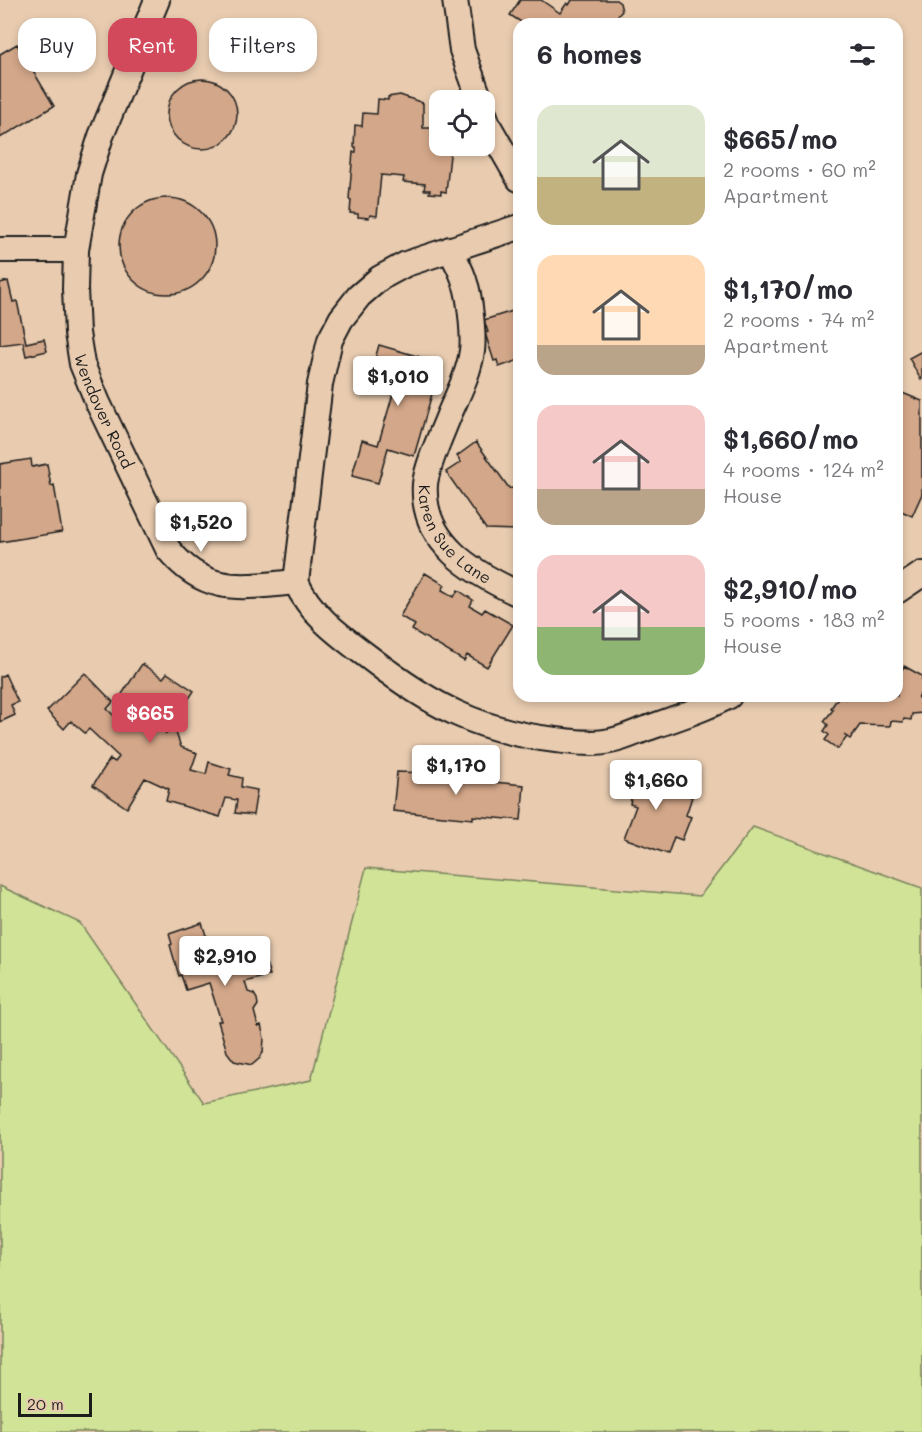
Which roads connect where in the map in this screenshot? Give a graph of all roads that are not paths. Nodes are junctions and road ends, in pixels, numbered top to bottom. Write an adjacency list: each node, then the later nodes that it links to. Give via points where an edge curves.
1 (157, 0): 9 (street, Wendover Road, via 88,174)
2 (455, 0): 3 (street, via 462,50)
3 (476, 90)
4 (495, 137): 5 (street)
5 (513, 169)
6 (513, 229): 7 (street)
7 (450, 249): 11 (street, via 380,278 359,296 330,340 320,384); 13 (street, Karen Sue Lane, via 466,284 473,349 425,481 425,500 431,521 456,558 474,572)
8 (0, 250): 9 (street)
9 (76, 250): 11 (street, Wendover Road, via 77,333 82,364 168,549 181,565 217,584)
10 (922, 574): 12 (street)
11 (296, 582): 14 (street, via 307,604 339,635 407,687 480,724 530,737 610,742)
12 (903, 587)
13 (513, 591)
14 (717, 702)

